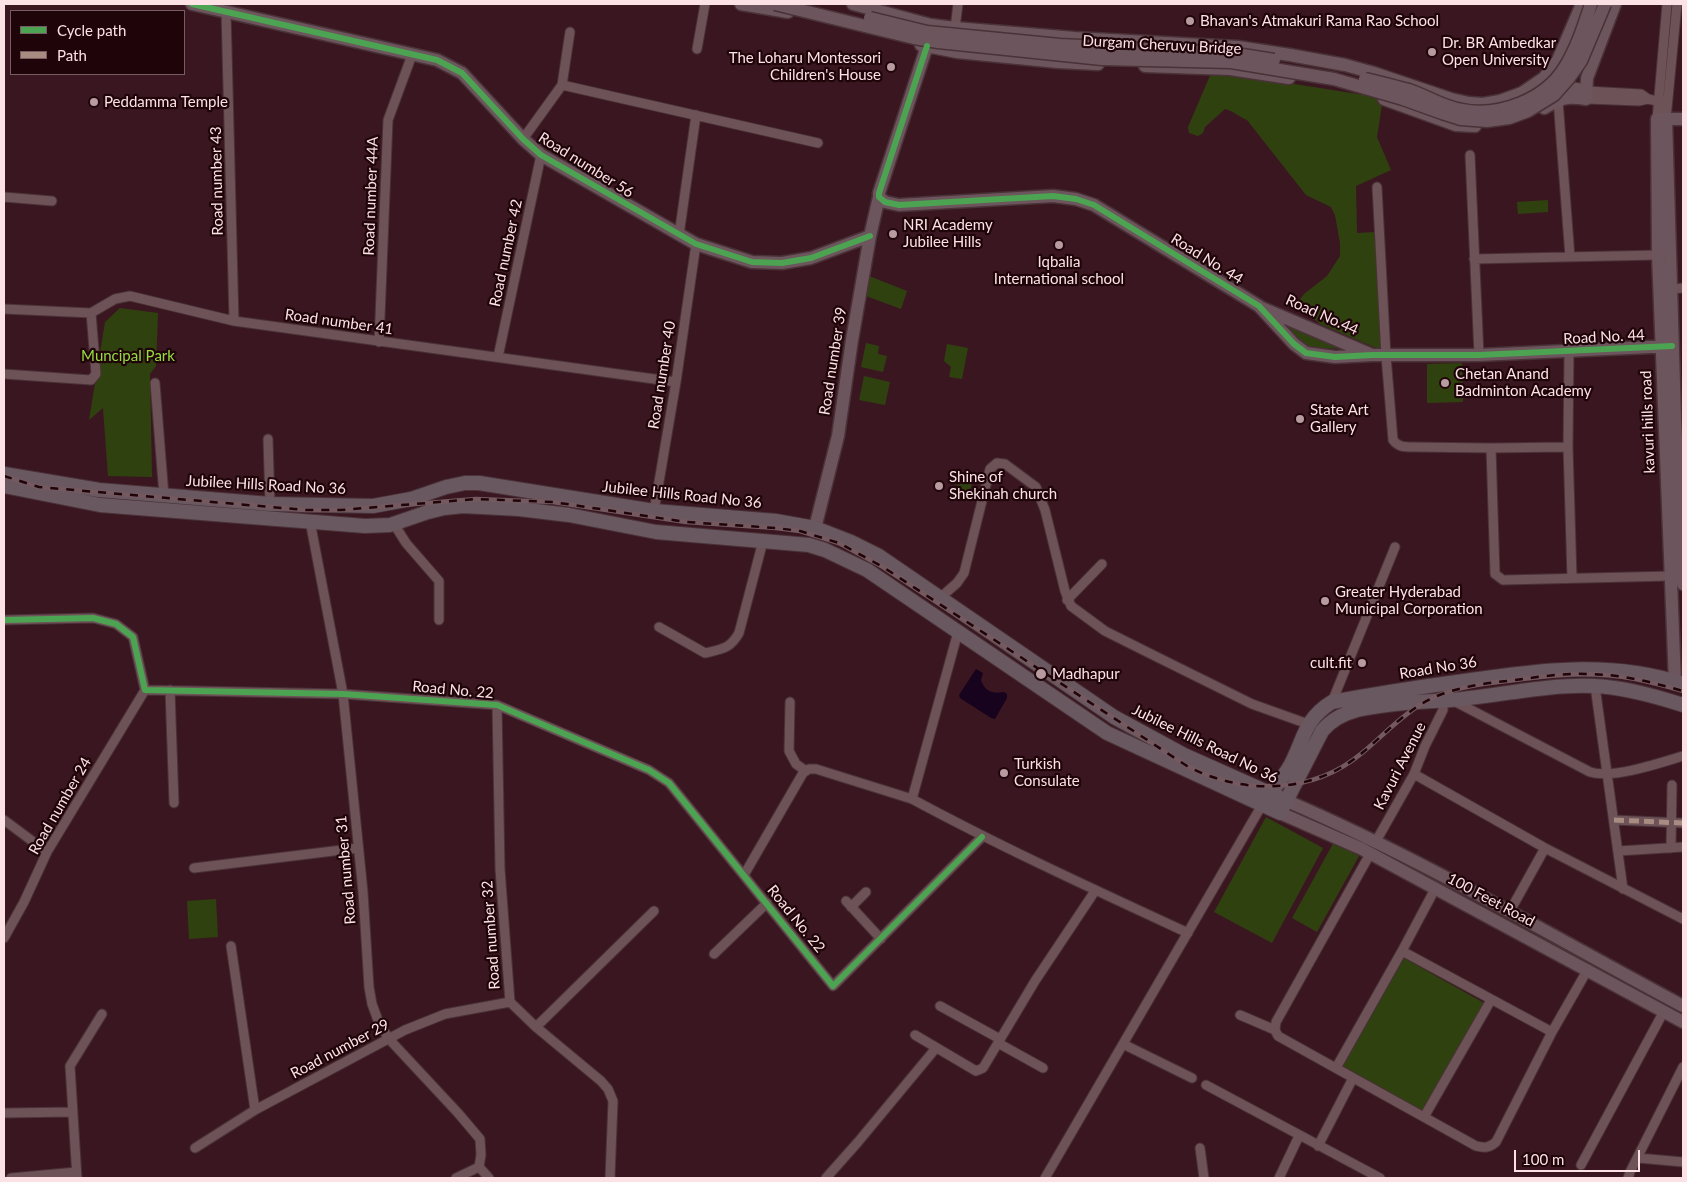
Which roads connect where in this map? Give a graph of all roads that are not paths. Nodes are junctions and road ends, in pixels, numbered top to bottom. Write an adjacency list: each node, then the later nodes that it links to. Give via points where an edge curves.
1 (192, 4): 14 (main road, Road number 56)
2 (705, 4): 19 (street)
3 (741, 4): 18 (main road, via 796,13)
4 (775, 4): 10 (main road, Durgam Cheruvu Bridge, bridge, via 938,42 1102,59 1231,62 1334,79 1442,114 1487,121 1518,115 1554,95 1581,61)
5 (814, 4): 9 (main road, Durgam Cheruvu Bridge, bridge, via 927,32 1060,45 1230,53 1327,70 1409,90 1462,110 1488,112 1505,109 1548,86 1565,67)
6 (853, 4): 15 (main road)
7 (958, 4): 15 (street)
8 (1582, 4): 23 (main road, via 1558,60)
9 (1591, 4)
10 (1605, 4)
11 (1615, 4): 24 (main road, via 1587,78)
12 (1667, 4): 26 (street)
13 (1677, 4): 26 (street)
14 (226, 11): 20 (main road, Road number 56); 48 (street, Road number 43)
15 (956, 28): 17 (main road)
16 (570, 32): 22 (street)
17 (1075, 38): 21 (main road); 23 (main road, via 1238,47 1290,55 1367,71 1469,103 1500,101)
18 (927, 46): 21 (main road); 36 (main road)
19 (697, 49)
20 (412, 55): 30 (main road, Road number 56, via 437,60 462,73); 49 (street, Road number 44A, via 388,120)
21 (1058, 62): 25 (main road, via 1230,69 1322,82 1356,90 1456,125 1494,126 1521,119)
22 (562, 85): 27 (street); 30 (street)
23 (1532, 87): 24 (main road, via 1571,88)
24 (1586, 95): 25 (main road); 26 (street)
25 (1558, 100): 42 (street)
26 (1662, 102): 28 (street, kavuri hills road)
27 (696, 115): 31 (street); 38 (street)
28 (1662, 119): 29 (main road); 41 (main road, kavuri hills road); 44 (main road, kavuri hills road)
29 (1683, 119)
30 (523, 139): 32 (main road, Road number 56)
31 (818, 143)
32 (541, 155): 38 (main road, Road number 56); 55 (street, Road number 42)
33 (1470, 155): 43 (street)
34 (1377, 187): 54 (street)
35 (4, 197): 37 (street)
36 (879, 197): 39 (main road, Road number 39); 45 (main road, Road No. 44, via 899,205 1053,196 1076,198 1094,205)
37 (52, 200)
38 (679, 235): 40 (main road, Road number 56)
39 (870, 236): 40 (main road, Road number 56, via 811,258 782,263 752,262); 74 (main road, Road number 39, via 838,436)
40 (696, 244): 57 (street, Road number 40)
41 (1658, 255): 42 (street); 50 (main road, kavuri hills road)
42 (1570, 257): 43 (street)
43 (1474, 259): 53 (street)
44 (1677, 289): 50 (main road, kavuri hills road)
45 (1259, 306): 52 (main road, Road No.44); 52 (main road, Road No. 44, via 1306,353 1334,357)
46 (4, 309): 47 (street)
47 (91, 313): 48 (street, Road number 41, via 116,299 130,296); 56 (street, via 96,374 91,380)
48 (234, 321): 49 (street, Road number 41)
49 (380, 342): 55 (street, Road number 41)
50 (1667, 346): 51 (main road, Road No. 44); 59 (main road, kavuri hills road); 79 (main road, kavuri hills road)
51 (1569, 352): 53 (main road, Road No. 44); 61 (street)
52 (1372, 355): 54 (main road, Road No. 44)
53 (1479, 355): 54 (main road, Road No. 44)
54 (1386, 356): 62 (street, via 1393,440 1396,444)
55 (498, 358): 57 (street, Road number 41)
56 (4, 374)
57 (676, 382): 69 (street, Road number 40)
58 (155, 383): 65 (street)
59 (1679, 418): 67 (main road, kavuri hills road)
60 (268, 439): 68 (street)
61 (1568, 447): 62 (street); 80 (street)
62 (1491, 448): 80 (street, via 1495,574 1503,580)
63 (4, 474): 65 (main road, Jubilee Hills Road No 36, via 99,490)
64 (4, 486): 70 (main road, Jubilee Hills Road No 36, via 100,506)
65 (164, 496): 66 (main road, Jubilee Hills Road No 36)
66 (200, 498): 68 (main road, Jubilee Hills Road No 36); 70 (main road)
67 (1681, 503): 81 (main road, kavuri hills road)
68 (270, 504): 69 (main road, Jubilee Hills Road No 36, via 372,506 411,499 446,487 480,483)
69 (654, 511): 71 (main road, Jubilee Hills Road No 36)
70 (198, 514): 72 (main road, Jubilee Hills Road No 36)
71 (749, 519): 74 (main road, Jubilee Hills Road No 36); 75 (main road)
72 (310, 520): 73 (main road, Jubilee Hills Road No 36, via 364,526); 95 (street, Road number 31)
73 (394, 524): 75 (main road, Jubilee Hills Road No 36, via 428,512 463,506 569,515 656,532); 85 (street, via 438,581)
74 (815, 528): 82 (main road, Jubilee Hills Road No 36, via 879,556)
75 (746, 540): 76 (main road, Jubilee Hills Road No 36)
76 (763, 541): 86 (street, via 734,642 705,653); 87 (main road, Jubilee Hills Road No 36, via 809,545 846,559)
77 (1395, 547): 98 (street)
78 (1102, 564): 83 (street)
79 (1671, 576): 80 (street); 88 (main road, kavuri hills road)
80 (1572, 578)
81 (1683, 584)
82 (941, 597): 83 (street, via 964,574 990,469 1000,463 1036,487 1045,510); 108 (main road, Jubilee Hills Road No 36, via 1114,717)
83 (1067, 600): 101 (street, via 1105,631 1252,704)
84 (4, 620): 93 (street, via 93,618 116,624 133,637)
85 (439, 620)
86 (659, 626)
87 (958, 632): 107 (street); 108 (main road, Jubilee Hills Road No 36, via 1107,733)
88 (1679, 654): 90 (main road, kavuri hills road)
89 (1546, 670): 90 (main road, Road No 36, via 1569,668 1638,673); 92 (main road); 98 (main road, Road No 36)
90 (1679, 683)
91 (1595, 686): 92 (main road, Road No 36); 100 (main road, Road No 36, via 1636,692); 105 (street)
92 (1546, 689): 96 (main road, Road No 36)
93 (145, 690): 94 (street, Road No. 22); 122 (street, Road number 24)
94 (170, 690): 95 (street, Road No. 22); 109 (street)
95 (343, 694): 99 (street, Road No. 22); 117 (street, Road number 31)
96 (1447, 700): 104 (street, Kavuri Avenue); 105 (street, via 1590,772); 110 (main road, Road No 36, via 1399,703 1339,716 1322,731)
97 (790, 702): 103 (street, via 790,751 796,764)
98 (1332, 702): 101 (main road)
99 (497, 705): 124 (street, Road No. 22, via 659,775); 143 (street, Road number 32, via 500,870)
100 (1683, 705)
101 (1308, 724): 108 (main road, via 1291,764)
102 (1683, 756): 105 (street, via 1648,767)
103 (806, 771): 107 (street, via 816,769); 124 (street)
104 (1414, 774): 118 (street, Kavuri Avenue); 119 (street)
105 (1607, 774): 112 (street)
106 (1672, 785): 113 (street)
107 (912, 799): 115 (street)
108 (1266, 800): 110 (main road, Jubilee Hills Road No 36); 133 (street)
109 (174, 803)
110 (1283, 807): 118 (main road, 100 Feet Road, via 1335,822)
111 (4, 820): 122 (street)
112 (1614, 820): 113 (street); 121 (street)
113 (1672, 822): 114 (street); 120 (street)
114 (1683, 823)
115 (982, 837): 127 (street); 135 (street)
116 (1683, 847): 120 (street)
117 (358, 848): 123 (street); 154 (street, Road number 31, via 369,987 379,1023)
118 (1373, 848): 125 (main road, 100 Feet Road); 131 (main road, 100 Feet Road); 151 (street, Kavuri Avenue, via 1276,1022)
119 (1544, 848): 126 (street); 131 (street)
120 (1672, 848): 121 (street)
121 (1618, 851): 126 (street)
122 (48, 852): 134 (street, Road number 24)
123 (194, 868)
124 (744, 875): 129 (street, Road No. 22)
125 (1435, 889): 137 (street); 139 (main road, 100 Feet Road)
126 (1623, 889): 132 (street)
127 (1095, 891): 133 (street); 155 (street)
128 (866, 892): 135 (street, via 849,904)
129 (767, 903): 135 (street, Road No. 22, via 833,986); 138 (street)
130 (654, 911): 150 (street)
131 (1510, 911): 140 (main road, 100 Feet Road)
132 (1683, 919)
133 (1188, 933): 156 (street)
134 (4, 938)
135 (881, 939)
136 (230, 946): 164 (street)
137 (1402, 951): 142 (street); 160 (street)
138 (714, 954)
139 (1588, 969): 141 (main road, 100 Feet Road); 152 (street)
140 (1615, 969): 141 (main road); 145 (main road, 100 Feet Road)
141 (1609, 981): 146 (main road, 100 Feet Road)
142 (1491, 1000): 152 (street); 167 (street)
143 (510, 1002): 150 (street, Road number 32); 154 (street, Road number 29, via 428,1019)
144 (940, 1006): 155 (street)
145 (1683, 1006)
146 (1664, 1011): 149 (main road, 100 Feet Road); 174 (street)
147 (102, 1014): 165 (street, via 70,1066)
148 (1240, 1015): 151 (street)
149 (1683, 1022)
150 (536, 1027): 180 (street, Road number 32, via 608,1089 612,1101)
151 (1275, 1030): 160 (street, via 1278,1036)
152 (1552, 1032): 167 (street, via 1496,1142 1490,1147 1476,1146)
153 (915, 1035): 157 (street)
154 (389, 1039): 164 (street, Road number 29); 175 (street, Road number 31, via 480,1139)
155 (999, 1041): 157 (street, via 983,1068 976,1071); 159 (street)
156 (1123, 1044): 161 (street); 182 (street)
157 (936, 1048): 181 (street)
158 (1683, 1067): 172 (street)
159 (1043, 1068)
160 (1336, 1068): 162 (street)
161 (1192, 1078)
162 (1353, 1078): 167 (street); 169 (street)
163 (1206, 1085): 168 (street)
164 (255, 1110): 170 (street, Road number 29)
165 (73, 1112): 166 (street); 176 (street)
166 (4, 1113)
167 (1424, 1117)
168 (1299, 1136): 169 (street); 184 (street)
169 (1318, 1146): 185 (street)
170 (195, 1148)
171 (1200, 1148): 183 (street)
172 (1638, 1158): 173 (street); 186 (street)
173 (1683, 1162)
174 (1581, 1165)
175 (479, 1167): 178 (street); 179 (street)
176 (76, 1175): 177 (street)
177 (12, 1178)
178 (456, 1178)
179 (489, 1178)
180 (610, 1178)
181 (826, 1178)
182 (1046, 1178)
183 (1204, 1178)
184 (1278, 1178)
185 (1380, 1178)
186 (1628, 1178)

